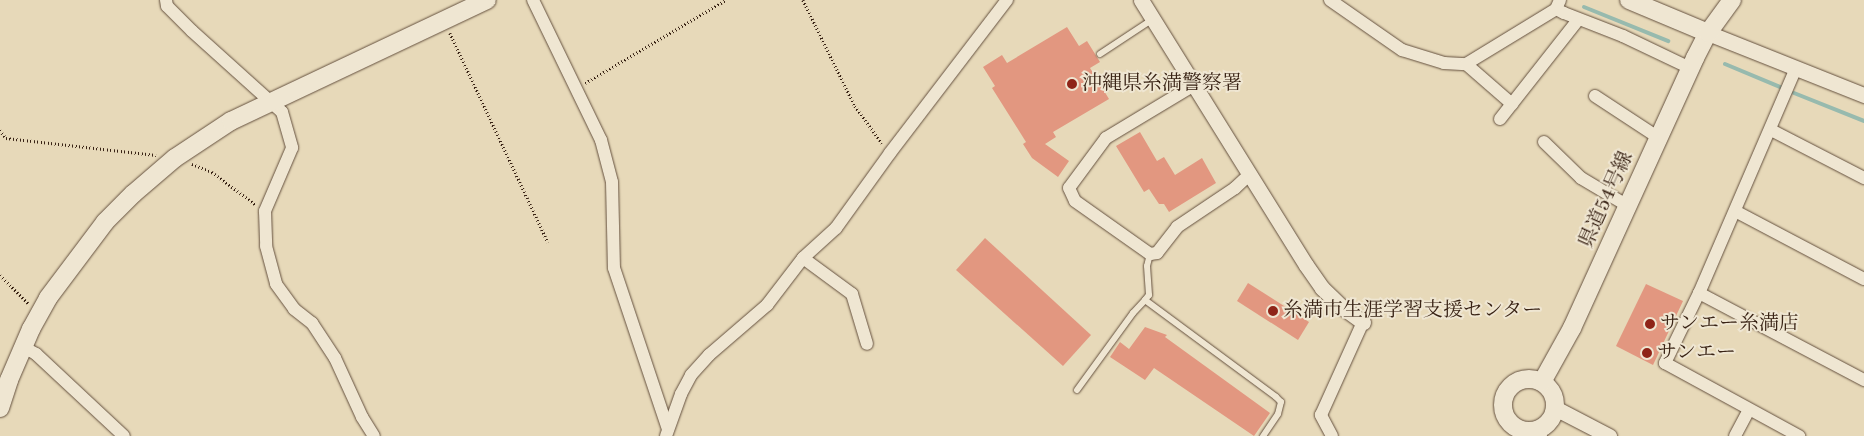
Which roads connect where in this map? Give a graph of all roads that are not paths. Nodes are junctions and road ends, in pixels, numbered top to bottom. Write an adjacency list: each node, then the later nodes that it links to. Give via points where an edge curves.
1 (166, 0): 20 (street, via 167,6 192,31)
2 (487, 0): 20 (main road)
3 (534, 0): 46 (street, via 601,140 612,182 614,268)
4 (1007, 0): 31 (street, via 836,228)
5 (1141, 0): 10 (street)
6 (1330, 0): 14 (street, via 1402,50 1444,63)
7 (1629, 0): 12 (main road)
8 (1732, 0): 12 (main road, 県道54号線)
9 (1558, 4): 11 (street); 14 (street)
10 (1153, 19): 13 (lane); 17 (street)
11 (1578, 20): 15 (street, via 1623,36); 21 (street)
12 (1708, 33): 15 (main road, 県道54号線); 16 (street)
13 (1100, 54)
14 (1466, 64): 21 (street)
15 (1690, 68): 24 (main road, 県道54号線)
16 (1796, 68): 18 (street); 23 (street)
17 (1194, 85): 26 (street); 30 (street, via 1106,138 1069,188 1075,201)
18 (1864, 95)
19 (1595, 96): 24 (street)
20 (273, 102): 37 (main road, via 231,122 174,158 133,194 75,259 39,311); 48 (street, via 282,112 292,148 265,211 266,246 276,284 294,309 312,324 335,358)
21 (1512, 104): 22 (street)
22 (1500, 119)
23 (1771, 130): 27 (street); 29 (street)
24 (1659, 138): 28 (main road, 県道54号線)
25 (1544, 142): 28 (street, via 1582,178)
26 (1250, 174): 30 (street, via 1236,188 1177,227 1156,253); 35 (street, via 1322,288)
27 (1864, 178)
28 (1628, 206): 39 (main road, 県道54号線, via 1572,328)
29 (1735, 211): 32 (street); 33 (street)
30 (1150, 254): 34 (lane, via 1147,266 1149,295)
31 (803, 258): 36 (street, via 852,294); 46 (street, via 766,305 708,355 690,375)
32 (1864, 279)
33 (1699, 293): 38 (street); 43 (street, via 1665,364)
34 (1145, 300): 40 (lane); 49 (lane, via 1281,402)
35 (1363, 322): 50 (street, via 1320,414)
36 (867, 344)
37 (23, 346): 41 (main road); 47 (street, via 36,354)
38 (1864, 380)
39 (1542, 382): 42 (main road, via 1552,393); 44 (main road, via 1524,379 1516,382 1505,395 1504,412)
40 (1077, 390)
41 (0, 408)
42 (1555, 408): 45 (main road); 51 (street)
43 (1749, 410): 52 (street); 53 (street)
44 (1511, 431): 45 (main road)
45 (1541, 432)
46 (667, 433)
47 (124, 436)
48 (374, 436)
49 (1263, 436)
50 (1332, 436)
51 (1609, 436)
52 (1735, 436)
53 (1799, 436)

